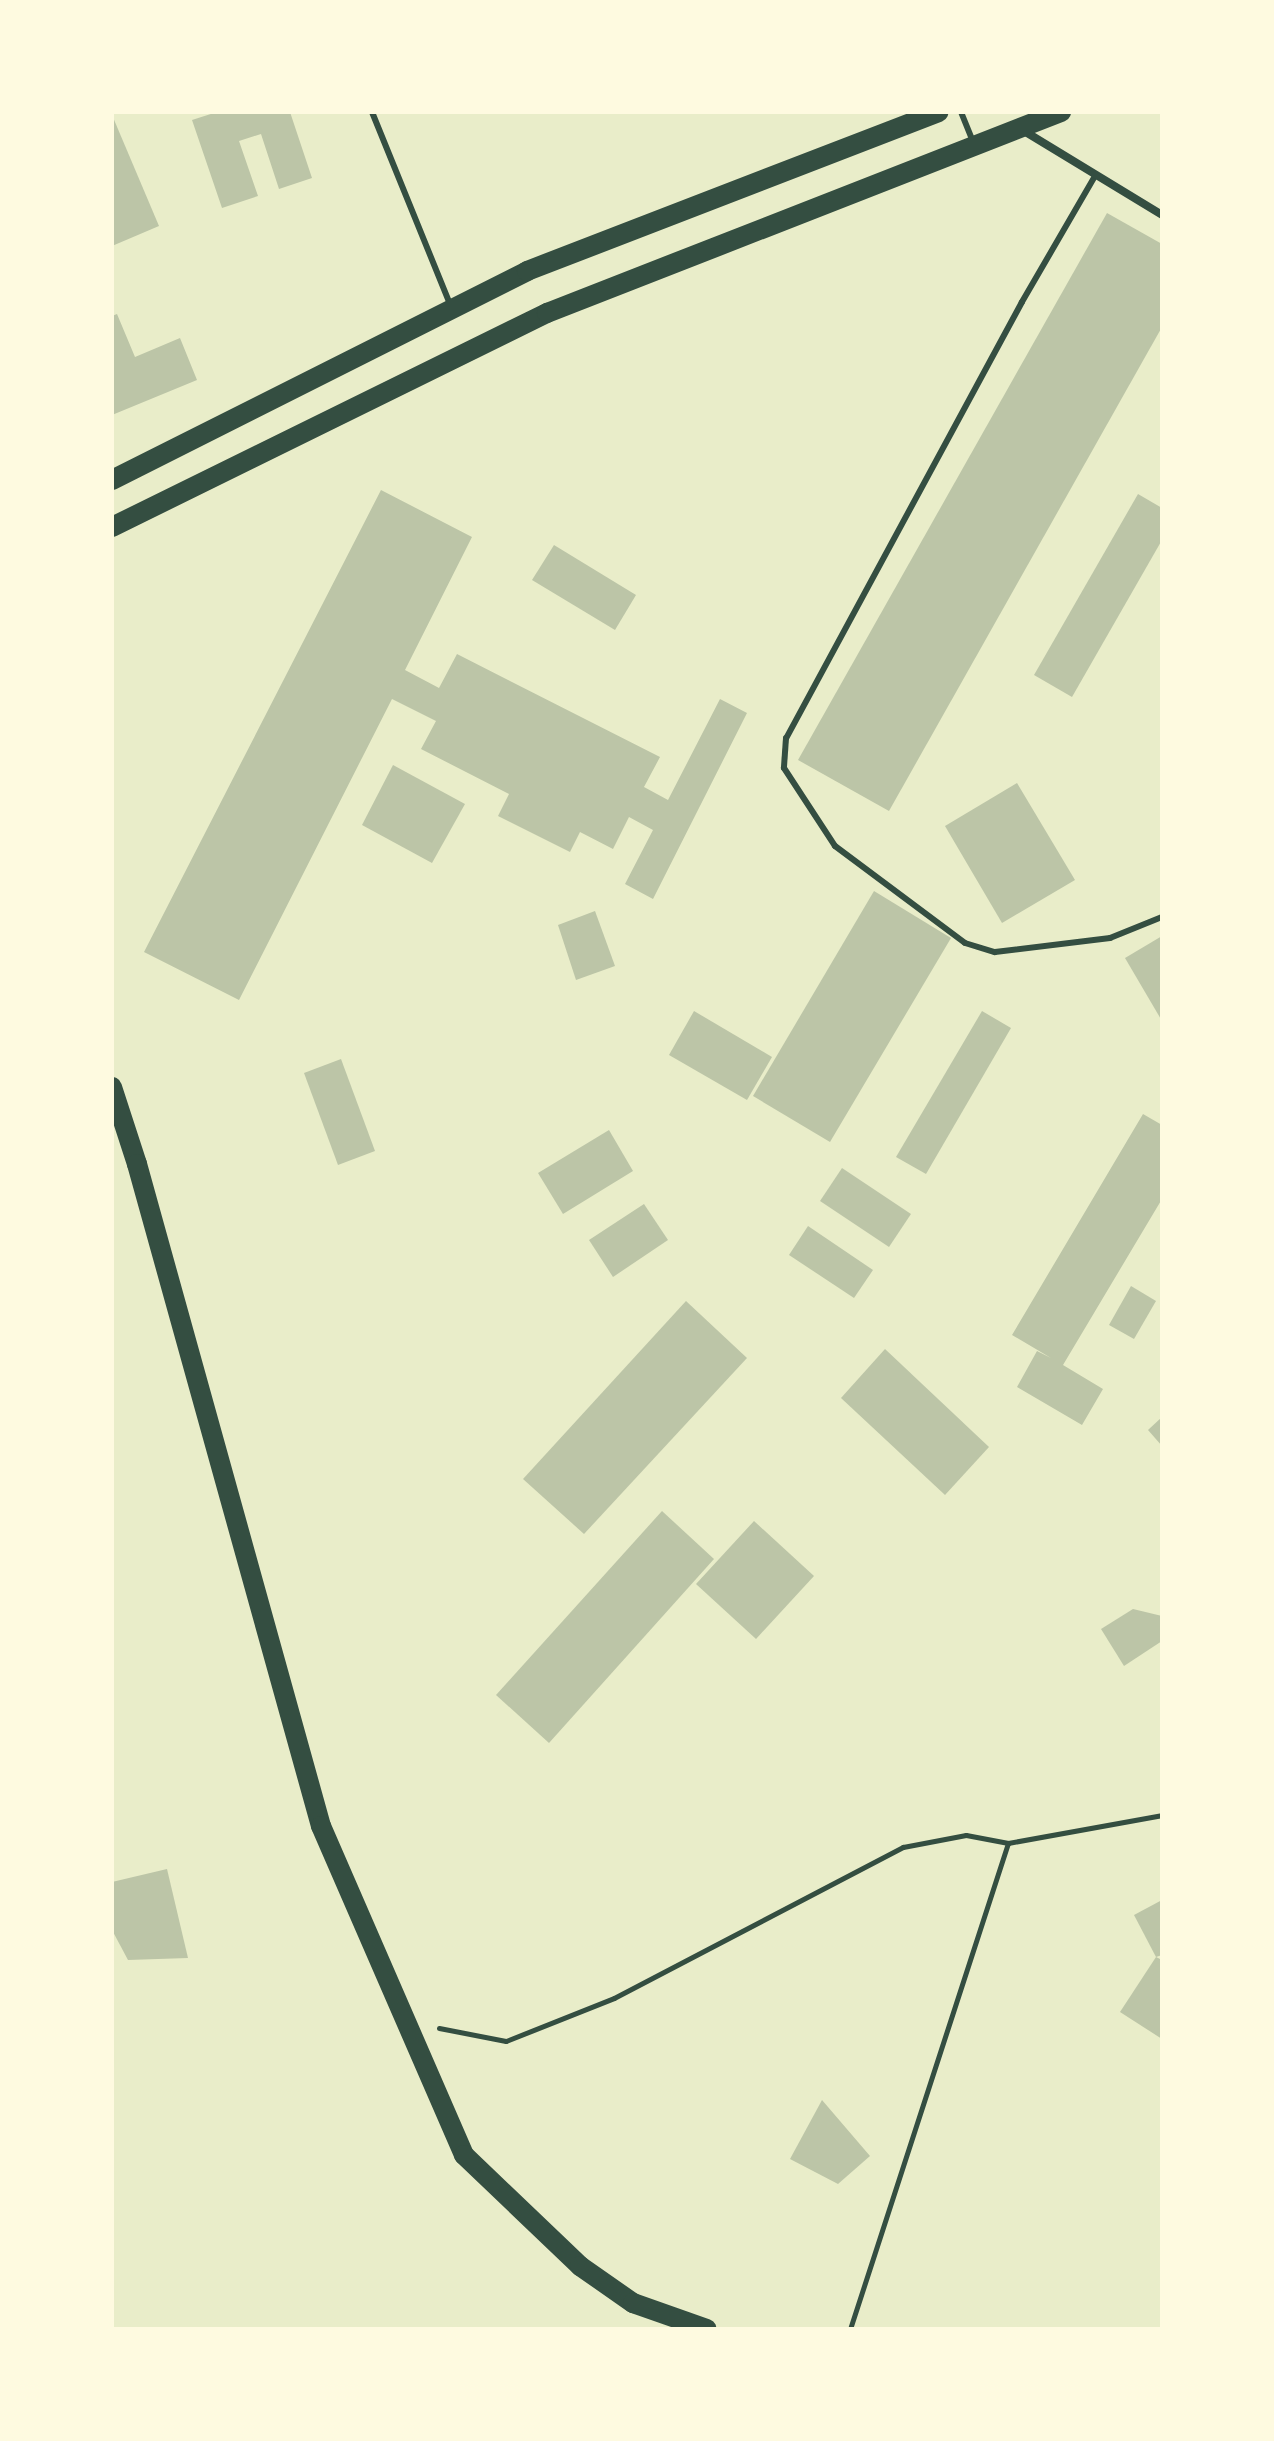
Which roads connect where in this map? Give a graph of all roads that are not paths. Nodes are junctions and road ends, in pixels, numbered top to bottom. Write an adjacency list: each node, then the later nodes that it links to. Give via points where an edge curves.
1 (372, 112): 9 (lane)
2 (938, 112): 9 (main road, via 527,271)
3 (961, 112): 6 (lane)
4 (1061, 112): 5 (main road)
5 (1020, 128): 6 (main road); 7 (street)
6 (975, 145): 11 (main road, via 547,313)
7 (1095, 176): 8 (street); 12 (lane, via 786,738 784,768 835,846 965,943 995,952 1110,938)
8 (1162, 215)
9 (451, 307): 10 (main road)
10 (112, 480)
11 (112, 527)
12 (1162, 917)
13 (112, 1087): 14 (main road, via 321,1826 464,2155 580,2266 633,2303)
14 (707, 2329)

